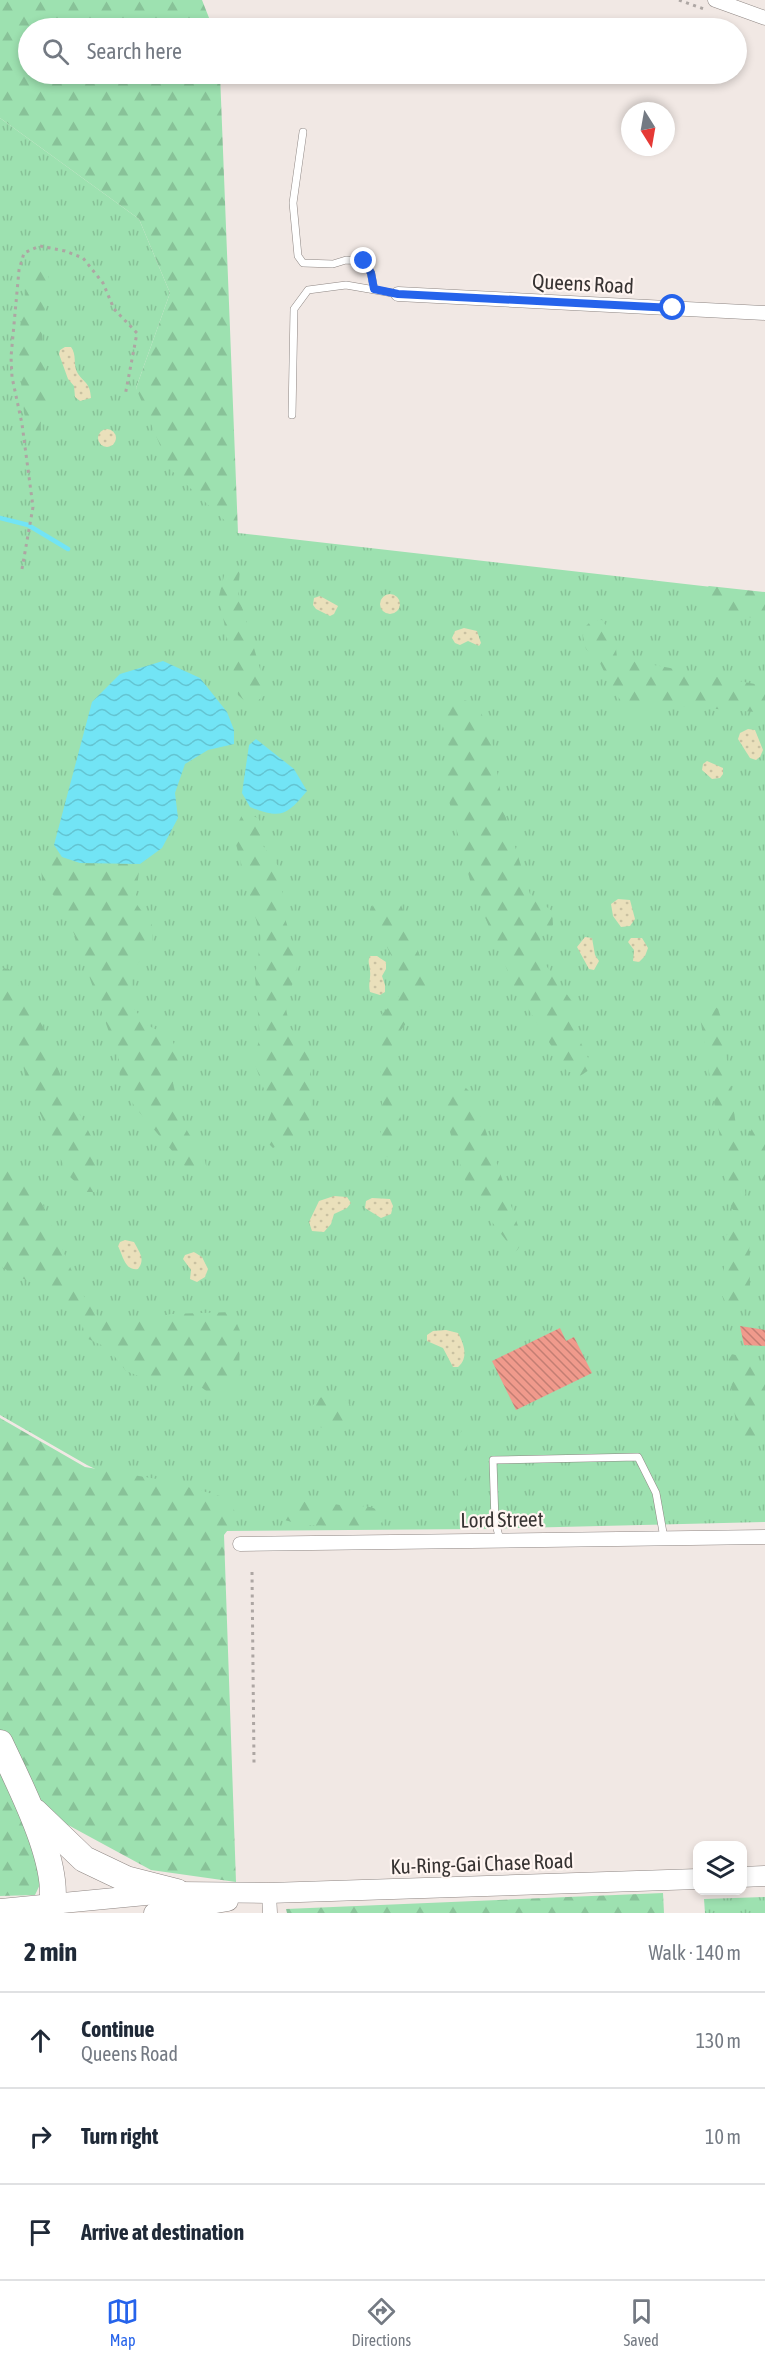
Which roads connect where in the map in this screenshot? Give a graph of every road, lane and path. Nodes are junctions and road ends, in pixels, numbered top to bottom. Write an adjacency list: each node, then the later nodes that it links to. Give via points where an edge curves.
1 (715, 0): 2 (street)
2 (765, 18)
3 (303, 132): 4 (lane, via 292,202 298,256 303,263 364,261)
4 (374, 289): 5 (lane); 8 (lane, via 346,285 309,290 294,309)
5 (398, 294): 6 (street, Queens Road)
6 (765, 313)
7 (125, 396): 9 (path, via 137,333 114,309 103,283 83,258 65,251 40,246 24,253 11,357 33,516)
8 (292, 415)
9 (22, 569)
10 (765, 1537): 11 (street, Lord Street)
11 (664, 1538): 12 (street, Lord Street); 12 (lane, via 656,1493 638,1457 627,1457 493,1460 495,1521)
12 (500, 1540): 13 (street, Lord Street)
13 (240, 1544)
14 (252, 1572): 16 (path)
15 (0, 1743): 17 (highway)
16 (254, 1763)
17 (29, 1805): 21 (highway, via 84,1859 126,1879); 23 (highway, via 50,1871)
18 (765, 1876): 19 (main road)
19 (747, 1877)
20 (693, 1879): 22 (main road, Ku-Ring-Gai Chase Road)
21 (177, 1892): 22 (main road, Ku-Ring-Gai Chase Road); 23 (main road, Ku-Ring-Gai Chase Road)
22 (269, 1903): 25 (main road, Ku-Ring-Gai Chase Road)
23 (52, 1909): 24 (main road, Ku-Ring-Gai Chase Road)
24 (0, 1910)
25 (154, 1913)

